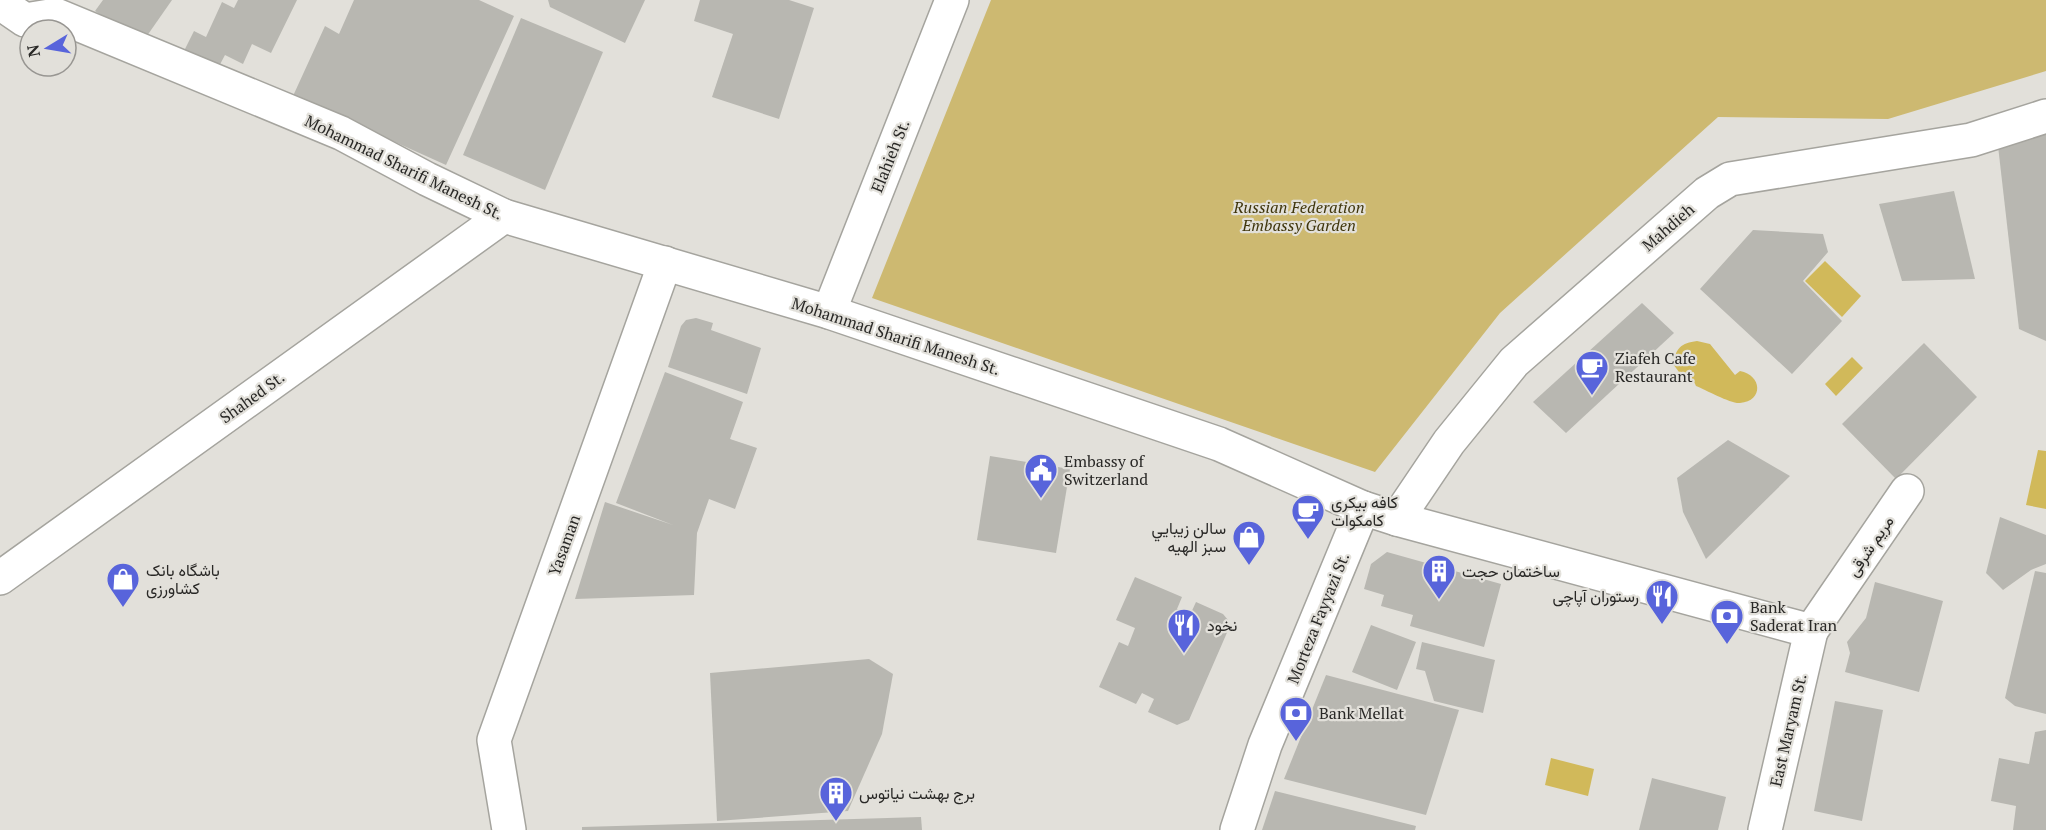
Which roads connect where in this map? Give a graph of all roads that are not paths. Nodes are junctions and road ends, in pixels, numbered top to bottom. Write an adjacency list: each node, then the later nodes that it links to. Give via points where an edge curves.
1 (952, 0): 6 (street, Elahieh St.)
2 (0, 3): 4 (street, Mohammad Sharifi Manesh St., via 25,20 56,15 341,133)
3 (2046, 116): 9 (street, Mahdieh, via 1971,140 1730,178 1707,193 1514,362 1449,441)
4 (504, 216): 5 (street, Mohammad Sharifi Manesh St.); 10 (street, Shahed St.)
5 (665, 263): 6 (street, Mohammad Sharifi Manesh St.); 12 (street, Yasaman, via 494,740)
6 (829, 312): 8 (street, Mohammad Sharifi Manesh St., via 1219,444)
7 (1907, 491): 11 (street, مریم شرقی)
8 (1363, 508): 9 (street, Mohammad Sharifi Manesh St.); 13 (street, Morteza Fayyazi St., via 1266,745)
9 (1397, 519): 11 (street, Mohammad Sharifi Manesh St.)
10 (0, 578)
11 (1811, 631): 14 (street, East Maryam St.)
12 (509, 830)
13 (1237, 830)
14 (1765, 830)

